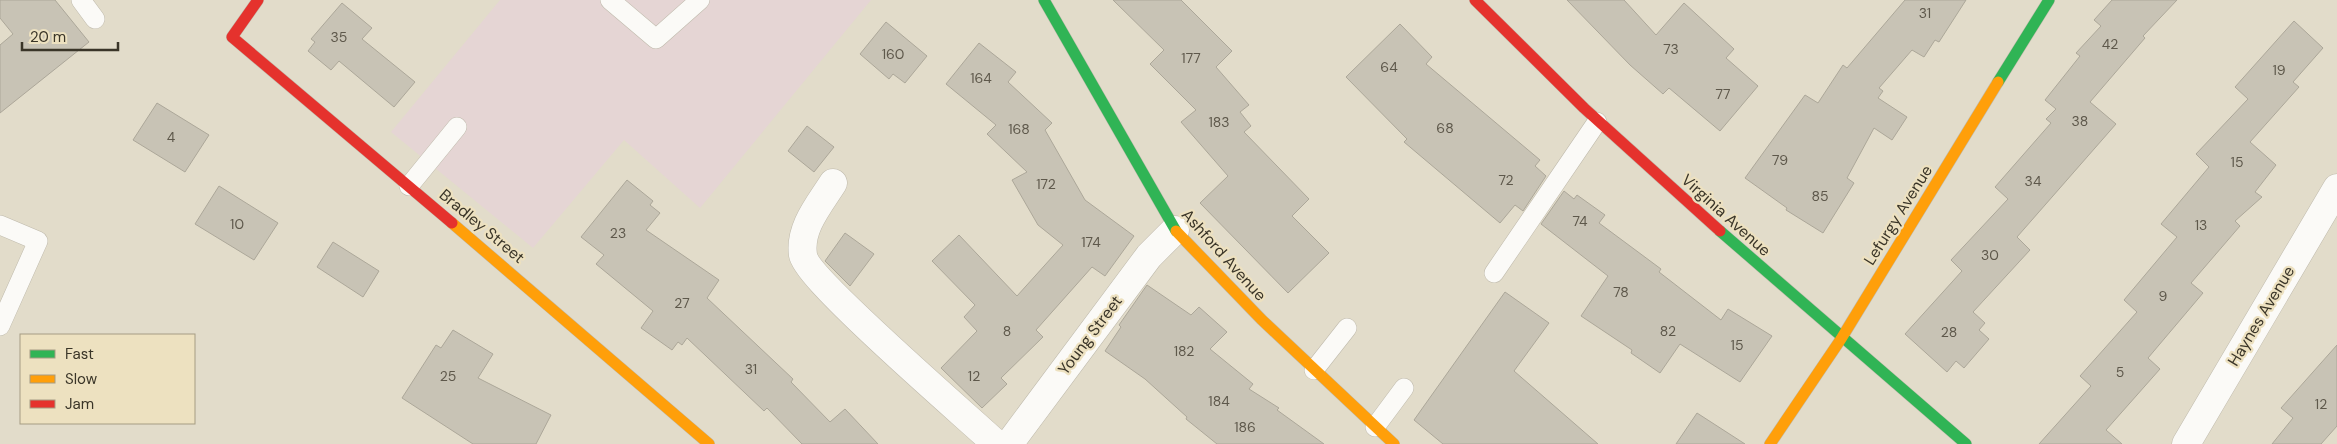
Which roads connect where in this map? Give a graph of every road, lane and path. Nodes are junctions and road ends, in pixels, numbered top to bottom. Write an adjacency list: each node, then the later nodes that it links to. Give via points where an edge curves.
1 (80, 0): 8 (lane)
2 (258, 0): 12 (street, Bradley Street, via 232,37)
3 (610, 0): 4 (lane, via 656,39)
4 (700, 0)
5 (1044, 0): 15 (street, Ashford Avenue)
6 (1475, 0): 9 (street, Virginia Avenue, via 1528,57)
7 (2048, 0): 19 (street, Lefurgy Avenue)
8 (95, 19)
9 (1597, 122): 16 (lane); 19 (street, Virginia Avenue)
10 (457, 127): 12 (lane)
11 (833, 183): 24 (street, via 802,233 803,257 827,290)
12 (409, 186): 23 (street, Bradley Street)
13 (2337, 188): 29 (street, Haynes Avenue)
14 (0, 225): 17 (lane, via 38,241)
15 (1175, 230): 20 (street, Ashford Avenue); 25 (street, Young Street, via 1149,256)
16 (1494, 273)
17 (0, 326)
18 (1347, 328): 20 (lane)
19 (1840, 339): 27 (street, Lefurgy Avenue); 28 (street, Virginia Avenue)
20 (1314, 370): 22 (street, Ashford Avenue)
21 (1404, 388): 22 (lane)
22 (1375, 427): 26 (street, Ashford Avenue)
23 (709, 444)
24 (999, 444)
25 (1009, 444)
26 (1394, 444)
27 (1770, 444)
28 (1966, 444)
29 (2186, 444)

